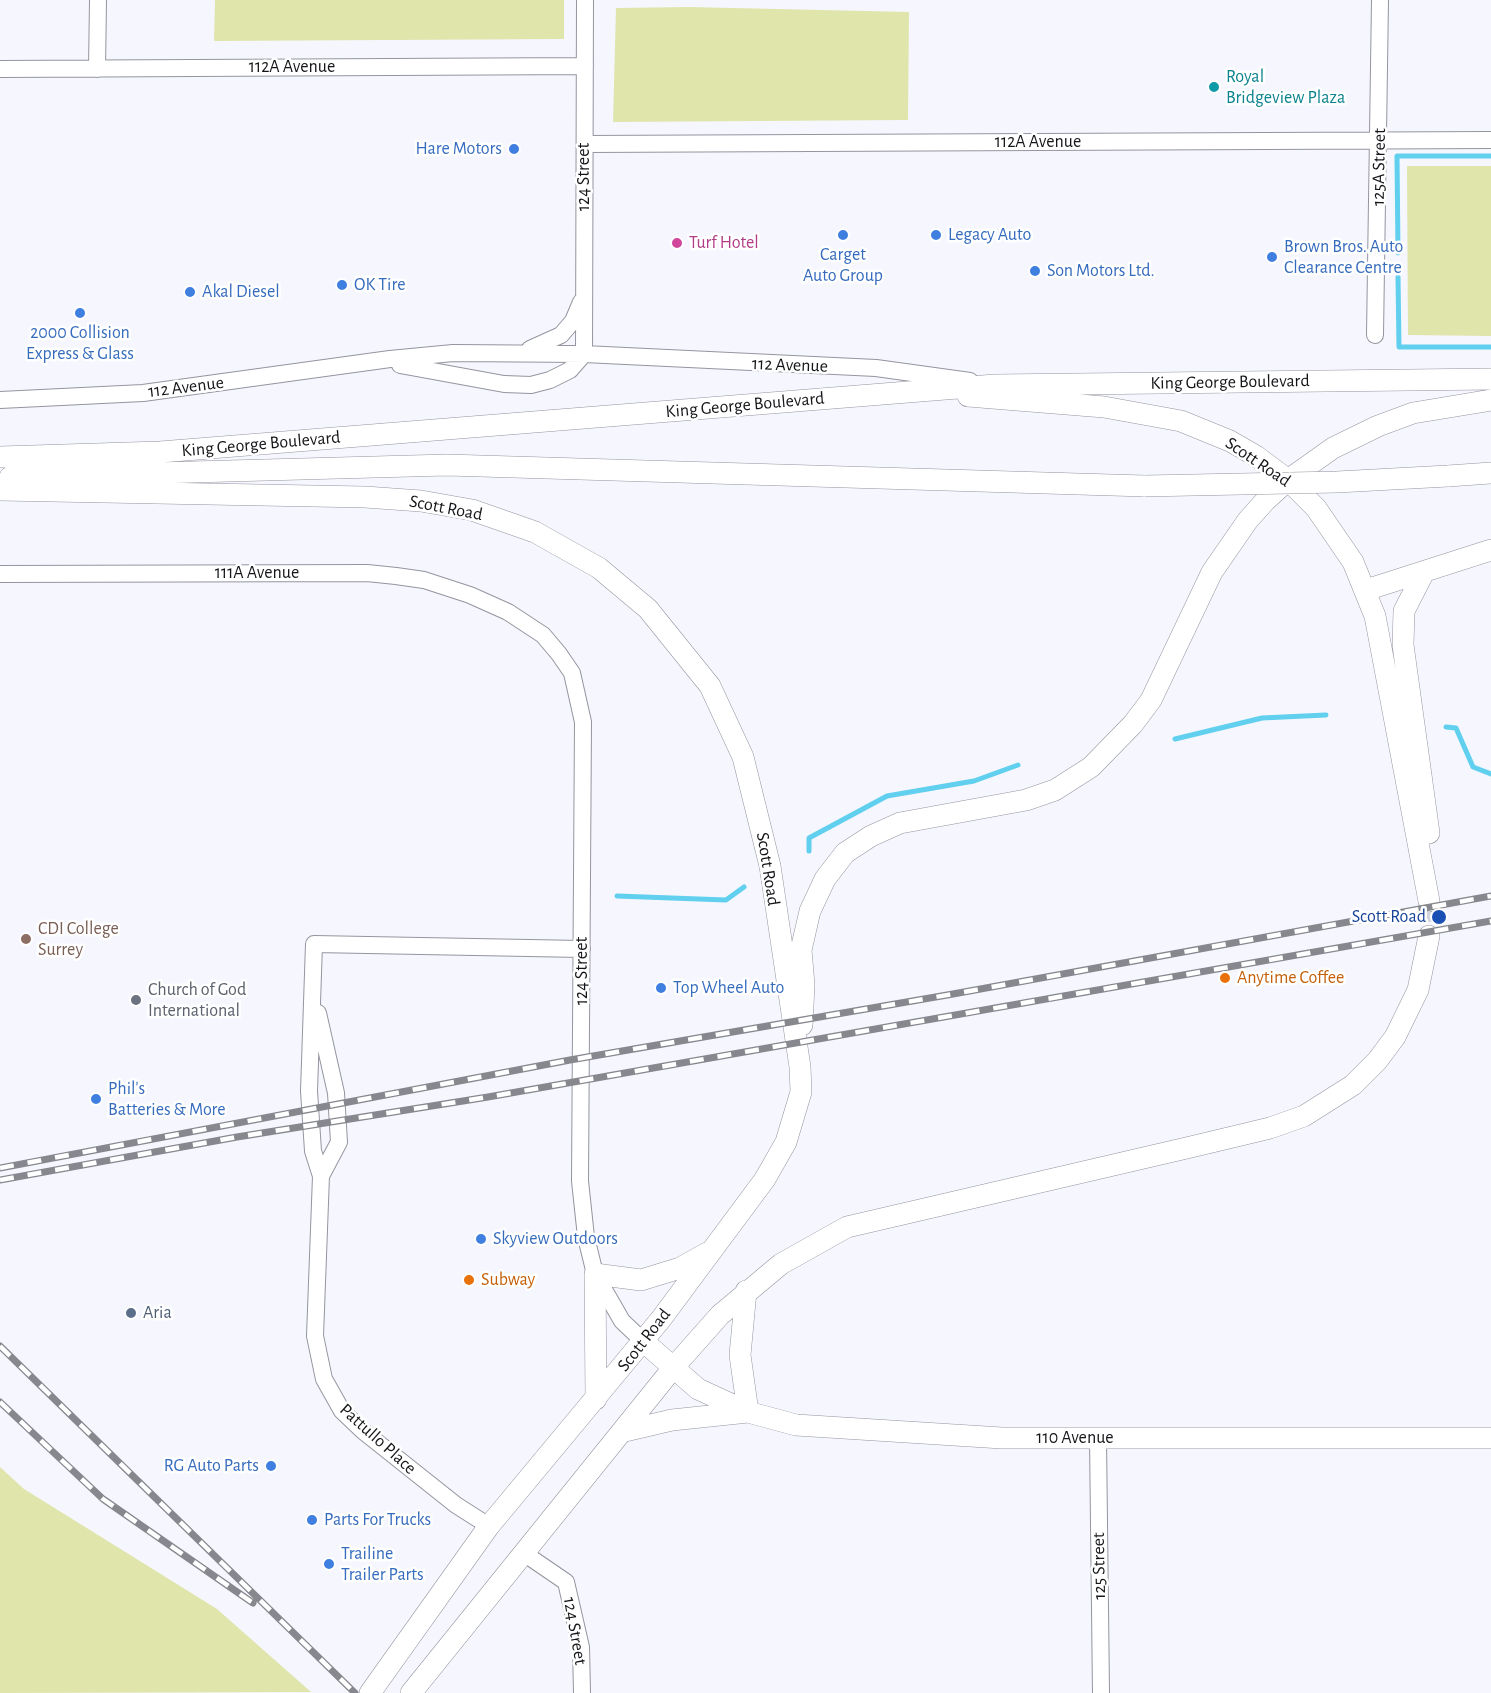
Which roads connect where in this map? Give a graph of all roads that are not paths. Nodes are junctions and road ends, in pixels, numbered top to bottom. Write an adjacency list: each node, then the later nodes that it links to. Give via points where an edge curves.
1 (98, 0): 6 (street)
2 (585, 0): 4 (street, 124 Street)
3 (1380, 0): 7 (street, 125A Street)
4 (585, 66): 6 (street, 112A Avenue); 9 (street, 124 Street)
5 (0, 69): 6 (street, 112A Avenue)
6 (96, 69)
7 (1380, 140): 8 (street, 112A Avenue); 9 (street, 112A Avenue); 11 (street, 125A Street)
8 (1491, 140)
9 (585, 144): 10 (street, 124 Street)
10 (584, 289): 12 (street, via 577,314 561,335); 13 (street, 124 Street)
11 (1375, 335)
12 (515, 353): 13 (street, 112 Avenue); 14 (street, 112 Avenue, via 430,355)
13 (584, 354): 14 (street, 112 Avenue, via 576,365 556,377 521,386 420,367); 16 (street, 112 Avenue, via 876,368)
14 (372, 363): 18 (street, 112 Avenue, via 103,397)
15 (1491, 379): 16 (main road, King George Boulevard)
16 (994, 385): 17 (main road, King George Boulevard)
17 (926, 391): 20 (main road, King George Boulevard, via 171,451); 23 (main road, Scott Road, via 1104,407 1181,421 1230,441)
18 (0, 400)
19 (1491, 400): 23 (main road, via 1413,413 1378,426 1333,448)
20 (0, 457)
21 (1491, 473): 22 (main road, King George Boulevard, bridge, via 1302,484 1145,486 447,465)
22 (0, 477)
23 (1288, 480): 28 (main road, Scott Road, via 1337,537); 33 (main road, via 1248,520 1212,572 1151,700 1091,767 1055,790 1026,800 900,823 845,853 825,879 810,911 801,950 804,985)
24 (0, 490): 33 (main road, Scott Road, via 421,501 472,510 535,532 599,568 648,609 710,686 743,757 770,866)
25 (1491, 550): 26 (main road)
26 (1424, 572): 28 (main road); 28 (main road, Scott Road, via 1409,597 1402,627 1433,859 1428,894 1389,681)
27 (0, 574): 29 (street, 111A Avenue, via 367,573 424,580)
28 (1366, 590)
29 (508, 612): 31 (street, 124 Street, via 543,635 559,654 572,673 579,697)
30 (1430, 936): 37 (main road, via 1418,990 1395,1037 1353,1085 1304,1116 1206,1144 847,1227 781,1264)
31 (582, 949): 32 (street, Pattullo Place, via 314,944); 36 (street, 124 Street, via 580,1180 586,1237)
32 (313, 992): 34 (street, Pattullo Place, via 309,1091 313,1150); 34 (street, Pattullo Place, via 336,1093 339,1142)
33 (800, 1067): 35 (main road, Scott Road, via 799,1103 786,1142 765,1179)
34 (321, 1176): 45 (street, Pattullo Place, via 315,1336 324,1379 332,1396 363,1431 456,1505)
35 (712, 1250): 36 (main road, via 680,1268 641,1280); 38 (main road, Scott Road)
36 (595, 1274): 38 (street, 124 Street, via 622,1322); 40 (main road)
37 (746, 1291): 39 (main road); 41 (main road, via 740,1355)
38 (643, 1341): 39 (main road, 110 Avenue); 40 (main road, Scott Road)
39 (674, 1368): 41 (main road, 110 Avenue, via 698,1389); 42 (main road)
40 (596, 1399): 45 (main road, Scott Road)
41 (748, 1412): 42 (main road, via 672,1420); 43 (main road, 110 Avenue, via 796,1425 1002,1437)
42 (625, 1431): 46 (main road)
43 (1098, 1438): 44 (main road, 110 Avenue); 50 (street, 125 Street)
44 (1491, 1438)
45 (489, 1526): 47 (main road, Scott Road)
46 (525, 1554): 48 (main road); 49 (street, 124 Street, via 566,1582 581,1647)
47 (370, 1693)
48 (411, 1693)
49 (582, 1693)
50 (1101, 1693)

